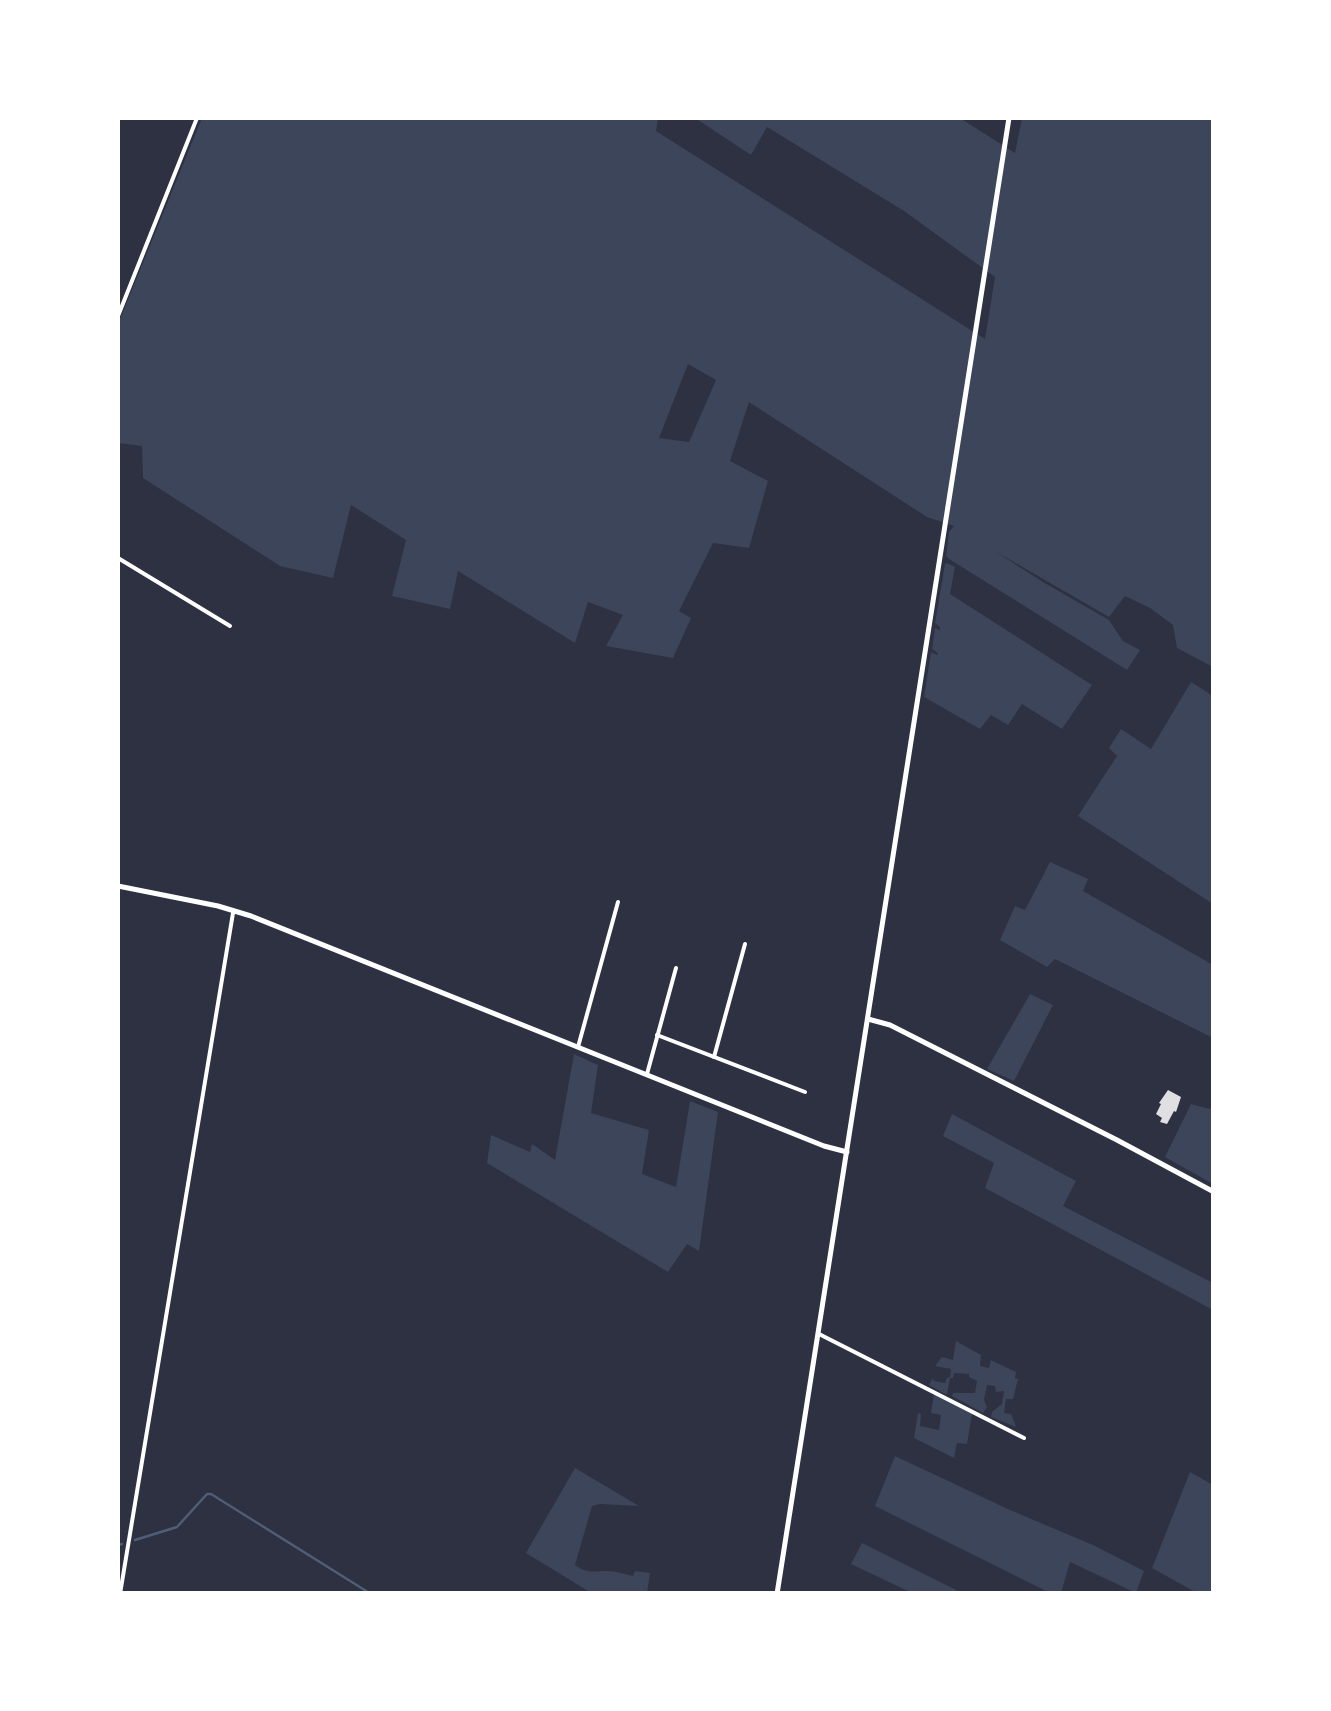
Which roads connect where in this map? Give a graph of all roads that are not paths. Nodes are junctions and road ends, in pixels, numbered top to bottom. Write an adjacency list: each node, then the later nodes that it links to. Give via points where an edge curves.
1 (197, 118): 3 (street)
2 (1010, 118): 11 (main road)
3 (118, 316)
4 (118, 558): 5 (street)
5 (230, 626)
6 (118, 886): 8 (main road)
7 (618, 902): 13 (street)
8 (234, 910): 13 (main road); 21 (street)
9 (744, 944): 14 (street)
10 (676, 968): 12 (street)
11 (868, 1019): 17 (main road); 18 (main road)
12 (657, 1035): 14 (street); 15 (street)
13 (578, 1047): 15 (main road)
14 (714, 1057): 16 (street)
15 (647, 1074): 17 (main road)
16 (805, 1092)
17 (847, 1152): 19 (main road)
18 (1214, 1192)
19 (818, 1334): 20 (street); 22 (main road)
20 (1024, 1438)
21 (120, 1594)
22 (777, 1594)

